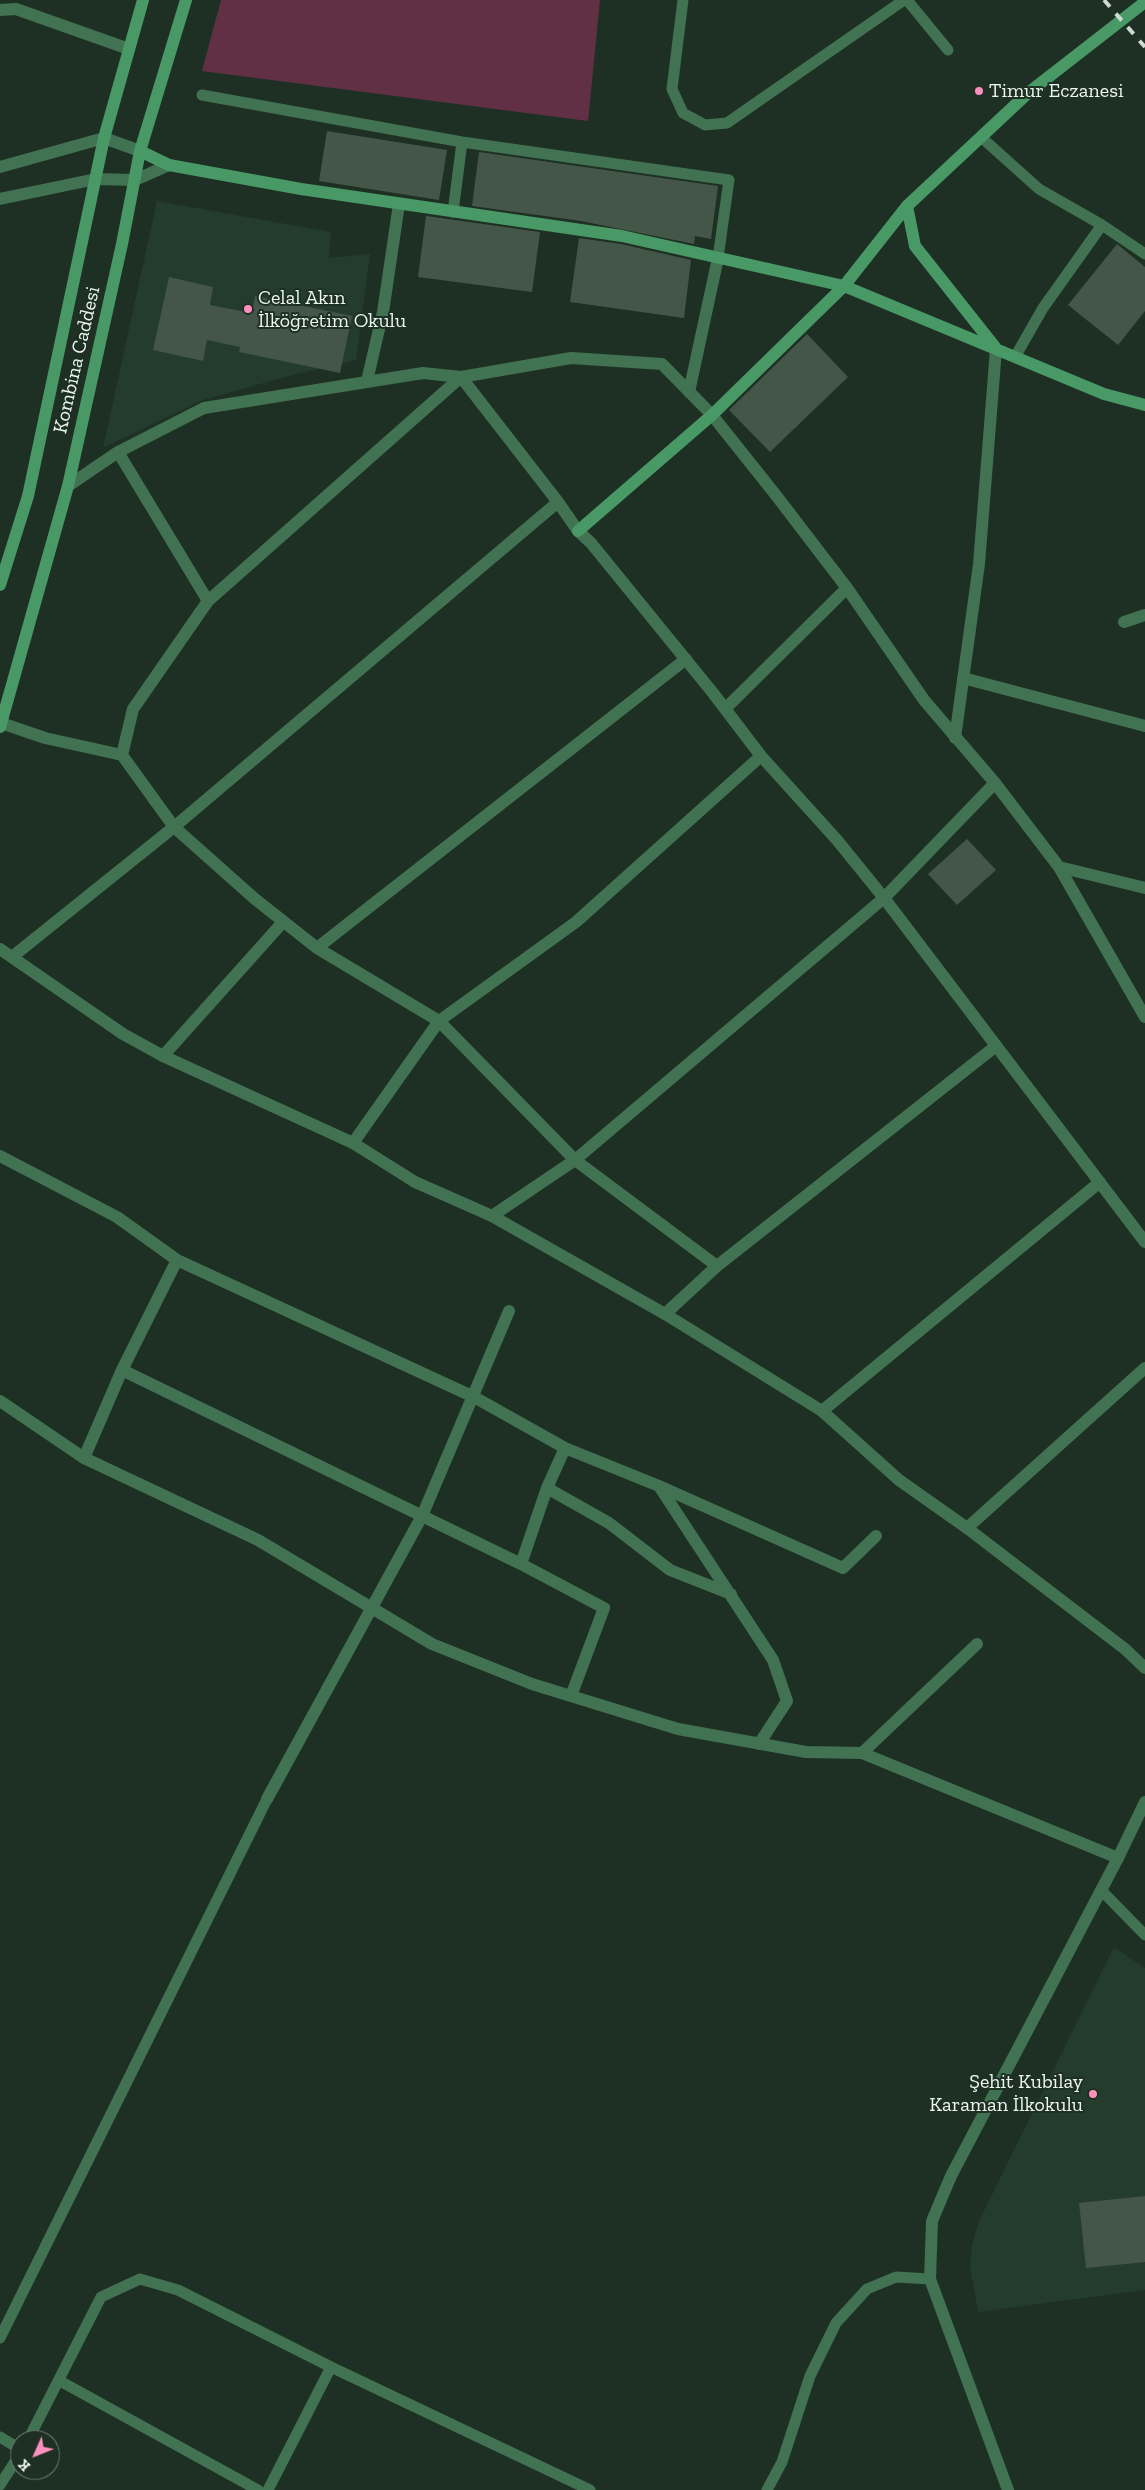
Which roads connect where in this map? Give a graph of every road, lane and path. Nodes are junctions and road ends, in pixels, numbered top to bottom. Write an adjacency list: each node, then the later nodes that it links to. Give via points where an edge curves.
1 (144, 0): 9 (main road, Kombina Caddesi)
2 (186, 0): 15 (main road, Kombina Caddesi)
3 (683, 0): 4 (lane, via 672,89 683,113 705,125 727,123)
4 (906, 0): 10 (lane)
5 (1145, 2): 12 (main road, via 1028,93)
6 (0, 4): 7 (street)
7 (16, 9): 8 (street); 9 (street)
8 (0, 10)
9 (130, 49): 13 (main road, Kombina Caddesi)
10 (948, 50)
11 (202, 95): 14 (lane)
12 (980, 137): 22 (main road); 24 (lane, via 1039,189)
13 (104, 138): 15 (street); 17 (street); 18 (main road, Kombina Caddesi)
14 (462, 142): 23 (lane); 26 (lane, via 729,180)
15 (140, 151): 16 (main road); 19 (main road, Kombina Caddesi)
16 (170, 165): 19 (street); 21 (main road, via 301,190)
17 (0, 167)
18 (96, 179): 19 (street); 20 (street); 39 (main road, Kombina Caddesi, via 28,496)
19 (135, 180): 36 (main road, Kombina Caddesi)
20 (0, 199)
21 (399, 204): 23 (main road); 31 (street, via 383,312)
22 (907, 206): 27 (main road); 28 (main road, via 915,246)
23 (453, 212): 26 (main road, via 622,236)
24 (1102, 225): 25 (lane); 29 (lane, via 1043,308)
25 (1145, 254)
26 (718, 258): 27 (main road); 32 (street)
27 (844, 286): 28 (main road); 34 (main road)
28 (996, 349): 29 (main road); 45 (street, via 979,564)
29 (1015, 357): 33 (main road, via 1104,394)
30 (461, 377): 31 (street, via 423,373); 32 (street, via 580,358 662,364); 37 (street); 41 (street)
31 (366, 381): 35 (street, via 204,408)
32 (689, 392): 34 (street)
33 (1145, 405)
34 (712, 415): 38 (main road); 40 (street)
35 (118, 452): 36 (street); 41 (street)
36 (68, 486): 47 (main road, Kombina Caddesi)
37 (558, 502): 38 (street); 53 (street)
38 (578, 531): 44 (street, via 591,542)
39 (0, 585)
40 (847, 588): 46 (street); 49 (street, via 924,700)
41 (208, 601): 50 (street, via 133,709)
42 (1145, 615): 43 (street)
43 (1124, 622)
44 (686, 659): 46 (street); 58 (street)
45 (963, 678): 48 (street); 49 (street)
46 (725, 709): 51 (street)
47 (1, 725): 50 (street)
48 (1145, 726)
49 (955, 738): 52 (street)
50 (122, 755): 53 (street)
51 (761, 756): 56 (street); 62 (street, via 576,922)
52 (995, 783): 54 (street); 56 (street)
53 (174, 827): 57 (street); 60 (street)
54 (1059, 867): 55 (street); 61 (street)
55 (1145, 888)
56 (884, 898): 63 (street); 67 (street)
57 (283, 922): 58 (street); 64 (street)
58 (316, 948): 62 (street)
59 (0, 949): 60 (street)
60 (12, 957): 64 (street, via 123,1034)
61 (1145, 1017)
62 (439, 1021): 65 (street); 67 (street)
63 (996, 1046): 68 (street); 72 (street)
64 (164, 1056): 65 (street)
65 (353, 1143): 69 (street, via 416,1182)
66 (0, 1156): 71 (street, via 116,1217)
67 (575, 1160): 69 (street); 72 (street)
68 (1100, 1182): 70 (street); 79 (street)
69 (492, 1216): 74 (street)
70 (1145, 1242)
71 (177, 1260): 76 (street); 77 (street)
72 (717, 1266): 74 (street)
73 (509, 1311): 77 (street)
74 (665, 1314): 79 (street)
75 (1145, 1368): 85 (street)
76 (122, 1370): 81 (street); 84 (street)
77 (474, 1397): 80 (street); 84 (street)
78 (0, 1401): 81 (street)
79 (822, 1412): 85 (street, via 899,1480)
80 (565, 1448): 82 (street); 83 (street)
81 (84, 1458): 89 (street, via 258,1540)
82 (659, 1486): 86 (street, via 842,1568); 88 (street)
83 (547, 1488): 87 (street); 88 (street, via 609,1523 670,1570)
84 (422, 1516): 87 (street); 89 (street)
85 (967, 1528): 91 (street, via 1125,1648)
86 (876, 1536)
87 (521, 1564): 92 (street, via 604,1608)
88 (731, 1594): 93 (street, via 773,1660 787,1701)
89 (372, 1608): 92 (street, via 432,1644); 95 (street)
90 (977, 1644): 94 (street)
91 (1145, 1668)
92 (571, 1696): 93 (street, via 678,1729)
93 (759, 1744): 94 (street, via 806,1752)
94 (862, 1753): 97 (street)
95 (267, 1799): 101 (lane)
96 (1145, 1802): 97 (street)
97 (1118, 1858): 98 (street)
98 (1101, 1890): 99 (lane); 100 (street, via 947,2184 932,2221)
99 (1145, 1935)
100 (930, 2279): 110 (lane, via 896,2278 867,2289 836,2322 810,2376 782,2462); 111 (street)
101 (0, 2338)
102 (332, 2367): 103 (lane, via 178,2290 140,2279 102,2297); 108 (lane); 109 (lane)
103 (60, 2381): 104 (lane); 107 (lane)
104 (33, 2430)
105 (10, 2470): 106 (lane)
106 (0, 2485)
107 (258, 2490)
108 (268, 2490)
109 (590, 2490)
110 (768, 2490)
111 (1008, 2490)

